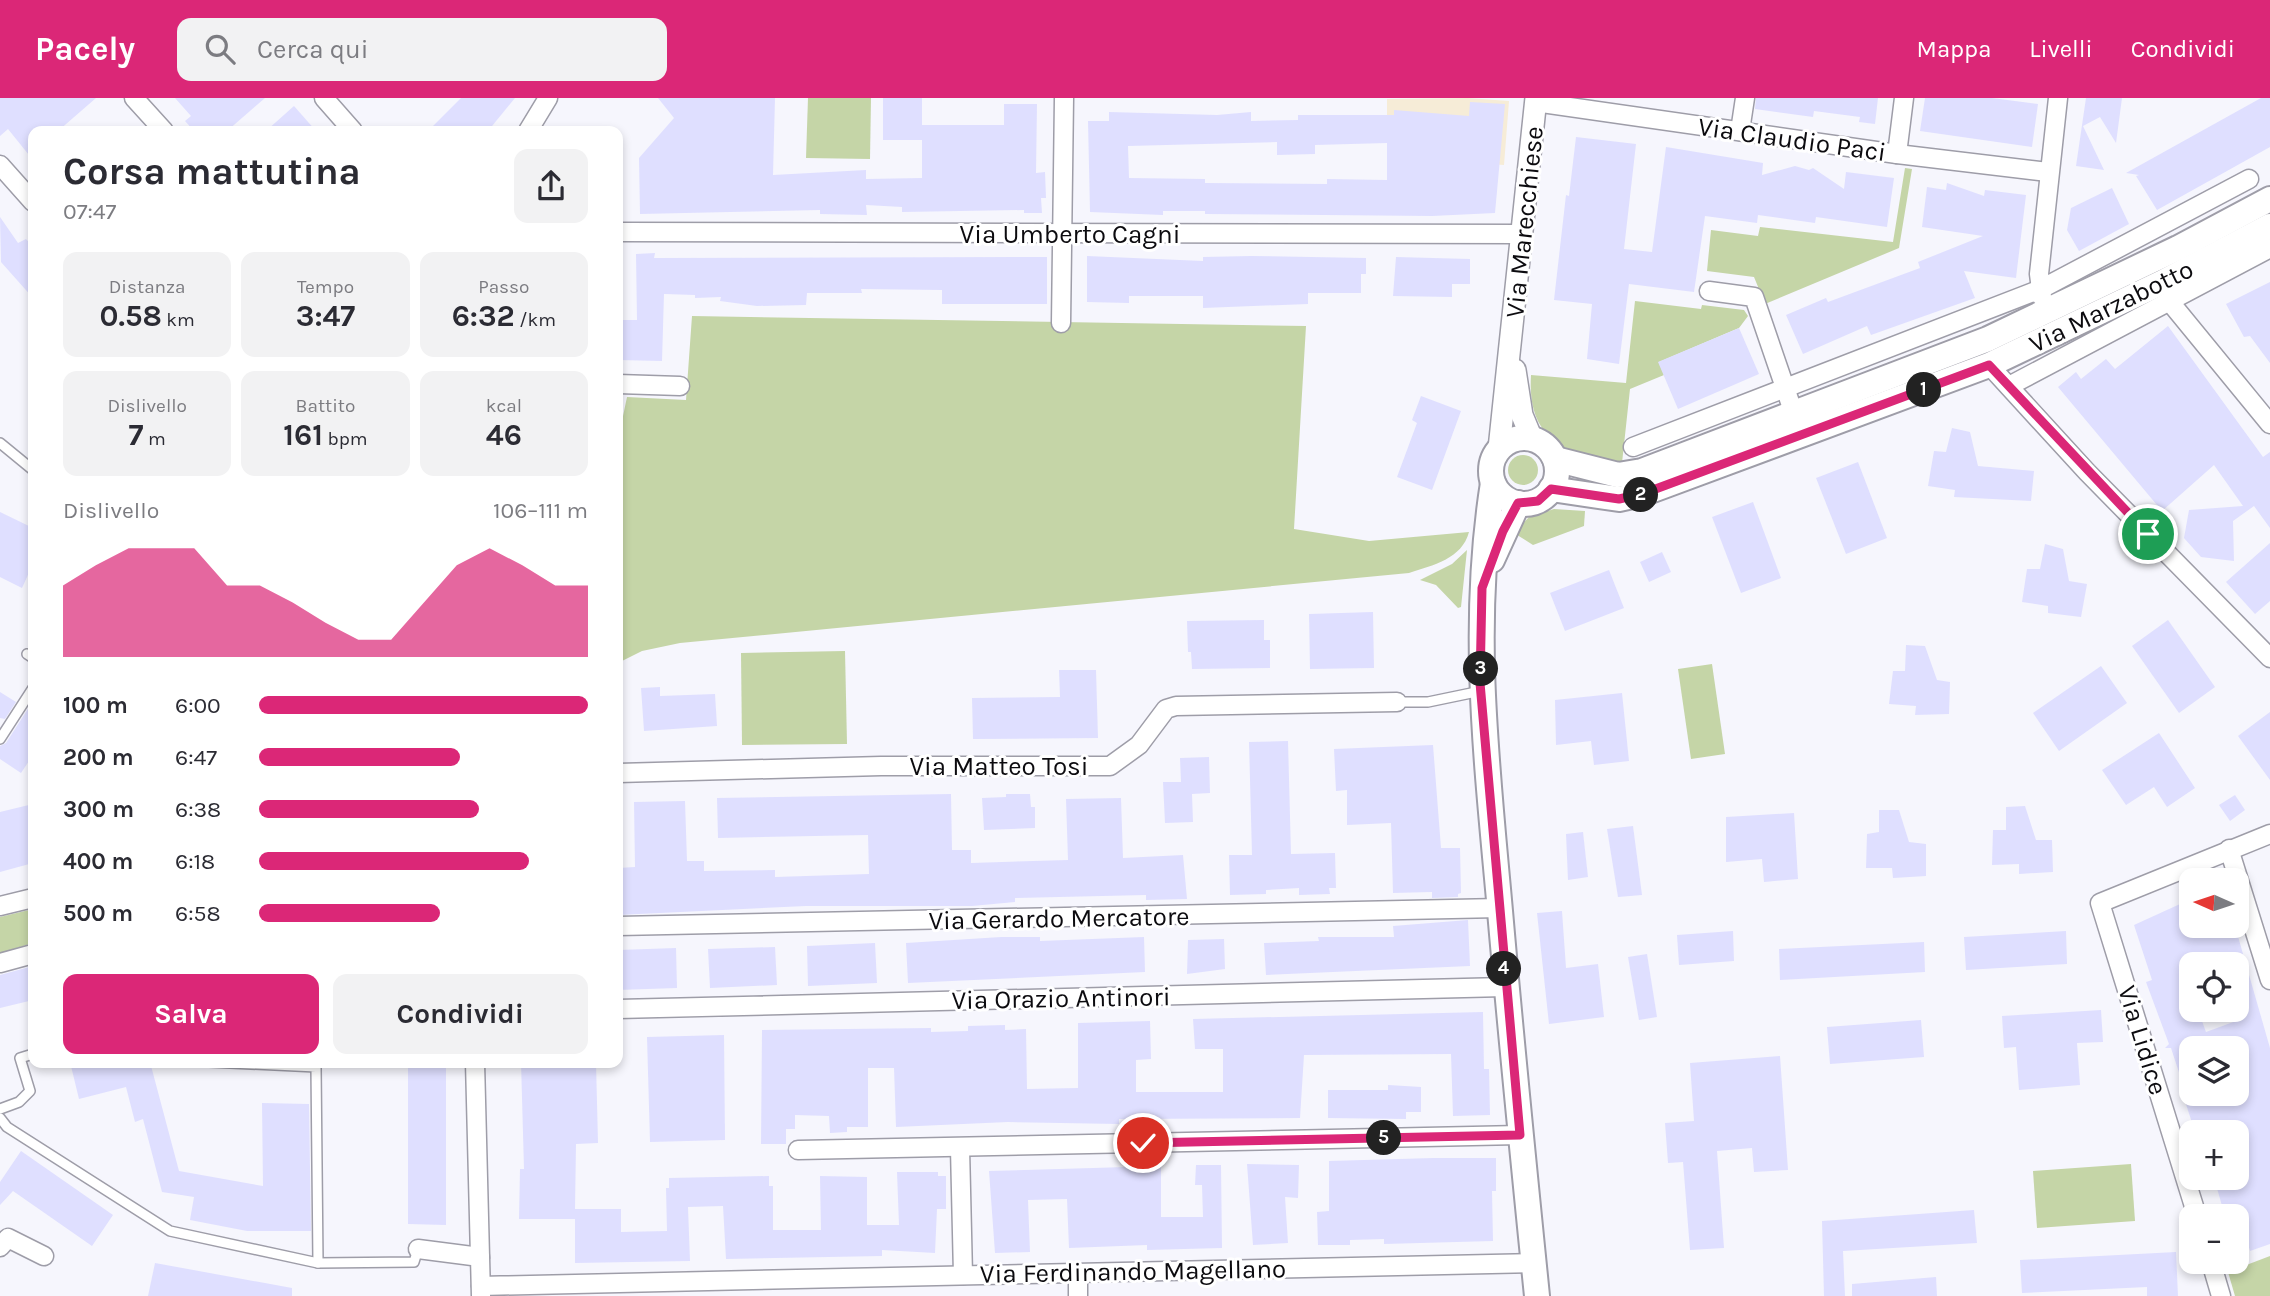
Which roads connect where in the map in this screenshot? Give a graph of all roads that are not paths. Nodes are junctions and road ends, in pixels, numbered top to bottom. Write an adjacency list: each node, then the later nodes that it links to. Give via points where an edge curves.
1 (134, 98): 9 (street)
2 (324, 98): 10 (street)
3 (548, 98): 11 (street)
4 (1064, 98): 21 (street)
5 (1745, 98): 12 (street)
6 (1904, 98): 13 (street)
7 (2058, 98): 15 (street)
8 (1536, 100): 12 (street, Via Claudio Paci); 22 (street, Via Marecchiese)
9 (159, 126)
10 (349, 126)
11 (531, 126)
12 (1740, 131): 13 (street, Via Claudio Paci)
13 (1897, 154): 15 (street, Via Claudio Paci)
14 (0, 165): 17 (street)
15 (2048, 172): 24 (street)
16 (2249, 179): 24 (street, Via Marzabotto)
17 (28, 196)
18 (2270, 199): 27 (main road, Via Marzabotto)
19 (2270, 226): 30 (main road, Via Marzabotto)
20 (623, 232): 21 (street, Via Umberto Cagni)
21 (1062, 234): 22 (street, Via Umberto Cagni); 28 (street)
22 (1522, 234): 29 (street, Via Marecchiese)
23 (2270, 248): 26 (street, Via Marzabotto)
24 (2041, 289): 27 (street); 34 (street, Via Marzabotto)
25 (1709, 291): 34 (street, via 1754,297)
26 (2170, 302): 33 (street, Via Marzabotto); 36 (street)
27 (2045, 314): 35 (main road, Via Marzabotto)
28 (1061, 323)
29 (1511, 345): 37 (street, Via Marecchiese, via 1522,415); 40 (street, Via Marecchiese)
30 (1989, 365): 33 (street); 44 (main road, Via Marzabotto, via 1642,494 1619,499)
31 (623, 384): 32 (street)
32 (680, 386)
33 (2009, 386): 47 (street)
34 (1785, 387): 35 (street); 39 (street, Via Marzabotto)
35 (1794, 414): 41 (main road, Via Marzabotto, via 1642,471 1618,475)
36 (2270, 424)
37 (1532, 439): 40 (main road, via 1512,440); 41 (main road)
38 (0, 443): 42 (lane)
39 (1633, 447)
40 (1499, 449): 43 (main road, via 1492,464)
41 (1555, 459): 44 (main road, via 1557,472)
42 (28, 466)
43 (1493, 482): 45 (main road, via 1502,495); 46 (main road)
44 (1551, 489): 45 (main road, via 1538,501)
45 (1518, 503): 46 (main road)
46 (1482, 588): 48 (main road)
47 (2270, 658)
48 (1481, 691): 50 (lane, via 1428,702); 57 (main road)
49 (28, 696): 51 (lane)
50 (1396, 702): 52 (street, Via Matteo Tosi, via 1176,706 1166,709 1139,746 1110,766)
51 (0, 739)
52 (623, 773)
53 (2270, 834): 54 (street)
54 (2229, 849): 61 (street); 72 (street, Via Lidice, via 2100,903)
55 (28, 899): 56 (street)
56 (0, 906)
57 (1500, 908): 58 (street, Via Gerardo Mercatore); 62 (main road)
58 (623, 926)
59 (28, 956): 60 (street)
60 (0, 964)
61 (2270, 980)
62 (1505, 987): 63 (street, Via Orazio Antinori); 69 (main road)
63 (623, 1009)
64 (28, 1056): 67 (lane, via 20,1058 30,1091 19,1102)
65 (316, 1068): 77 (lane)
66 (475, 1068): 76 (street)
67 (0, 1109)
68 (0, 1118): 77 (lane, via 7,1127 170,1231)
69 (1520, 1135): 70 (street); 78 (main road)
70 (960, 1148): 71 (street); 81 (street)
71 (798, 1150)
72 (2193, 1204)
73 (0, 1247): 75 (street, via 8,1238)
74 (418, 1249): 76 (street); 77 (lane, via 414,1262)
75 (44, 1256)
76 (480, 1256): 82 (street)
77 (318, 1263)
78 (1533, 1263): 79 (street, Via Ferdinando Magellano); 84 (main road)
79 (1078, 1273): 81 (street, Via Ferdinando Magellano); 83 (street)
80 (2215, 1274): 85 (street)
81 (963, 1275): 82 (street, Via Ferdinando Magellano)
82 (481, 1291)
83 (1078, 1296)
84 (1537, 1296)
85 (2221, 1296)

